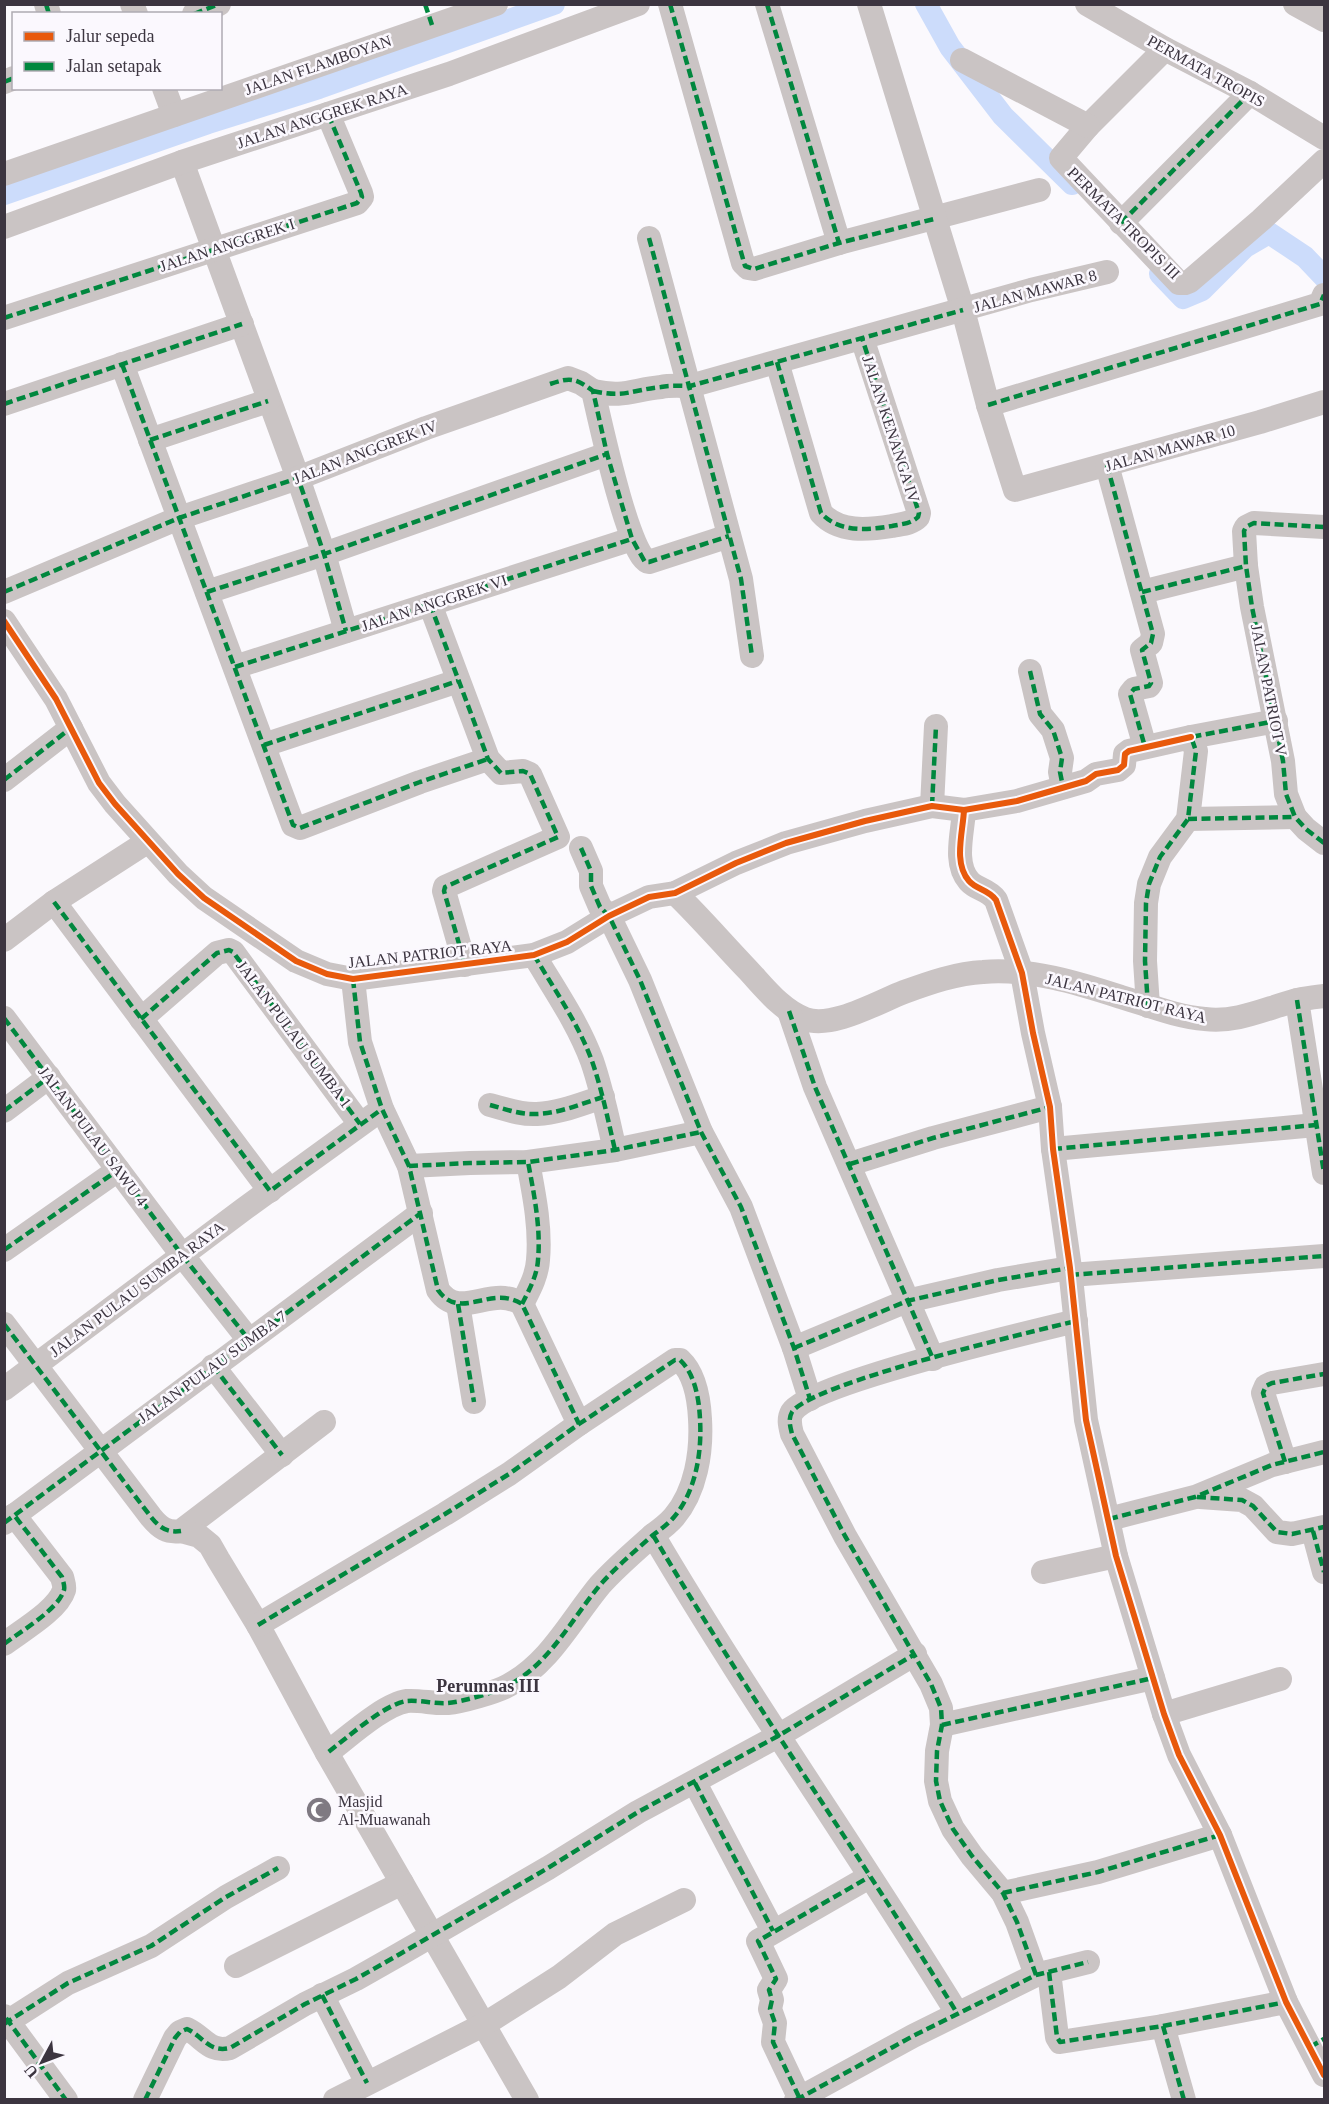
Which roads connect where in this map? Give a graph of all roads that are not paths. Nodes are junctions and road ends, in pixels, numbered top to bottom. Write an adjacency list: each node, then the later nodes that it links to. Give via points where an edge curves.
1 (219, 4): 9 (street)
2 (496, 4): 10 (street, JALAN FLAMBOYAN)
3 (638, 4): 16 (street, JALAN ANGGREK RAYA)
4 (670, 4): 28 (street, via 743,263 754,269)
5 (767, 4): 28 (street)
6 (869, 4): 24 (street)
7 (1087, 4): 12 (street, PERMATA TROPIS)
8 (1295, 4): 11 (street)
9 (199, 12)
10 (429, 15): 17 (street, JALAN FLAMBOYAN)
11 (1324, 20)
12 (1165, 49): 15 (street, PERMATA TROPIS); 18 (street)
13 (962, 60): 18 (street)
14 (165, 90): 17 (street)
15 (1250, 93): 19 (street, PERMATA TROPIS); 25 (street)
16 (328, 114): 21 (street, JALAN ANGGREK RAYA); 29 (street, JALAN ANGGREK I, via 361,193 360,201)
17 (174, 115): 22 (street, JALAN FLAMBOYAN)
18 (1088, 126): 25 (street, PERMATA TROPIS III, via 1061,158)
19 (1324, 138)
20 (1324, 161): 25 (street, PERMATA TROPIS III, via 1185,283 1179,282)
21 (182, 162): 26 (street, JALAN ANGGREK RAYA); 29 (street)
22 (4, 174)
23 (1039, 190): 24 (street)
24 (934, 219): 28 (street); 32 (street)
25 (1121, 223)
26 (4, 226)
27 (649, 238): 38 (street)
28 (839, 243)
29 (215, 250): 33 (street, JALAN ANGGREK I); 34 (street)
30 (1107, 272): 32 (street, JALAN MAWAR 8)
31 (1323, 302): 43 (street)
32 (963, 310): 35 (street, JALAN MAWAR 8); 43 (street)
33 (4, 318)
34 (242, 324): 37 (street); 40 (street)
35 (862, 338): 36 (street, JALAN MAWAR 8); 36 (street, JALAN KENANGA IV, via 919,513 916,520 869,530 849,528 821,513)
36 (777, 362): 38 (street, JALAN MAWAR 8)
37 (122, 364): 42 (street); 44 (street)
38 (690, 386): 39 (street, JALAN MAWAR 8, via 660,387 632,394); 50 (street)
39 (593, 392): 45 (street); 47 (street, JALAN ANGGREK IV, via 568,378)
40 (268, 400): 44 (street); 47 (street)
41 (1324, 402): 46 (street, JALAN MAWAR 10)
42 (4, 404)
43 (988, 405): 46 (street, JALAN MAWAR 10, via 1015,490)
44 (150, 440): 48 (street)
45 (607, 454): 51 (street); 52 (street)
46 (1107, 465): 56 (street)
47 (298, 478): 48 (street, JALAN ANGGREK IV); 52 (street)
48 (179, 518): 54 (street, JALAN ANGGREK IV); 55 (street)
49 (1324, 527): 53 (street, JALAN PATRIOT V, via 1250,525 1244,531)
50 (729, 536): 51 (street, via 647,563); 60 (street, via 741,579)
51 (632, 540): 57 (street, JALAN ANGGREK VI)
52 (324, 554): 55 (street); 58 (street)
53 (1246, 566): 56 (street); 64 (street, JALAN PATRIOT V)
54 (4, 592)
55 (207, 592): 61 (street)
56 (1142, 592): 69 (street, via 1153,634 1151,643 1142,650 1150,683 1130,694)
57 (430, 604): 58 (street, JALAN ANGGREK VI); 63 (street)
58 (346, 631): 61 (street, JALAN ANGGREK VI)
59 (9, 636): 66 (street, JALAN PATRIOT RAYA, via 56,699)
60 (752, 656)
61 (235, 667): 68 (street)
62 (1030, 671): 72 (street, via 1040,714 1053,730 1062,758)
63 (458, 681): 68 (street); 70 (street)
64 (1276, 721): 67 (street); 75 (street, JALAN PATRIOT V, via 1286,794)
65 (936, 726): 73 (street)
66 (71, 728): 71 (street); 77 (street, JALAN PATRIOT RAYA, via 99,783)
67 (1191, 737): 69 (street); 76 (street, via 1196,751)
68 (264, 745): 70 (street, via 291,822 297,828)
69 (1144, 747): 72 (street, via 1126,753 1124,765 1118,770)
70 (488, 759): 85 (street, via 501,773 530,774 558,837 445,887)
71 (4, 780)
72 (1063, 787): 74 (street, via 1017,801)
73 (932, 806): 74 (street); 80 (street, via 786,843)
74 (964, 810): 86 (street, via 960,858 963,872 970,883 991,893 996,900)
75 (1295, 817): 76 (street); 78 (street, JALAN PATRIOT V)
76 (1188, 819): 90 (street, via 1160,856 1149,884 1145,961)
77 (147, 842): 81 (street); 87 (street, JALAN PATRIOT RAYA, via 204,898 296,962)
78 (1324, 843)
79 (581, 848): 82 (street, via 591,871 591,886 600,907)
80 (675, 893): 82 (street, JALAN PATRIOT RAYA, via 649,897); 91 (street, JALAN PATRIOT RAYA)
81 (54, 902): 83 (street); 93 (street)
82 (609, 916): 84 (street, JALAN PATRIOT RAYA, via 567,942); 102 (street, via 640,981)
83 (4, 940)
84 (534, 955): 85 (street, JALAN PATRIOT RAYA); 95 (street, via 574,1024)
85 (465, 965): 87 (street, JALAN PATRIOT RAYA)
86 (1022, 973): 90 (street, JALAN PATRIOT RAYA, via 1048,976); 91 (street, JALAN PATRIOT RAYA, via 983,972 950,978 825,1021 807,1020); 97 (street)
87 (353, 979): 98 (street, via 360,1042)
88 (1324, 996): 89 (street, JALAN PATRIOT RAYA)
89 (1297, 1000): 90 (street, JALAN PATRIOT RAYA, via 1257,1014 1221,1020); 101 (street)
90 (1148, 1006)
91 (789, 1011): 106 (street, via 815,1087)
92 (4, 1018): 94 (street, JALAN PULAU SAWU 4)
93 (141, 1019): 100 (street, JALAN PULAU SUMBA 1, via 217,953 229,950); 110 (street)
94 (49, 1077): 99 (street); 108 (street, JALAN PULAU SAWU 4)
95 (603, 1097): 96 (street, via 537,1114); 104 (street)
96 (490, 1105)
97 (1050, 1107): 103 (street); 106 (street)
98 (382, 1109): 100 (street, JALAN PULAU SUMBA RAYA); 107 (street)
99 (4, 1111)
100 (360, 1124): 110 (street, JALAN PULAU SUMBA RAYA)
101 (1316, 1125): 103 (street); 109 (street)
102 (701, 1132): 104 (street); 122 (street, via 741,1207)
103 (1053, 1149): 115 (street)
104 (615, 1150): 105 (street)
105 (528, 1162): 107 (street); 118 (street, via 538,1262)
106 (850, 1164): 116 (street)
107 (409, 1166): 111 (street)
108 (118, 1170): 112 (street); 113 (street, JALAN PULAU SAWU 4)
109 (1324, 1173)
110 (270, 1191): 113 (street, JALAN PULAU SUMBA RAYA)
111 (421, 1213): 117 (street, via 438,1290 445,1300); 121 (street, JALAN PULAU SUMBA 7)
112 (4, 1251)
113 (182, 1256): 121 (street, JALAN PULAU SAWU 4); 124 (street, JALAN PULAU SUMBA RAYA)
114 (1324, 1256): 115 (street)
115 (1070, 1271): 116 (street, via 998,1280); 119 (street)
116 (907, 1301): 122 (street); 123 (street)
117 (458, 1304): 118 (street, via 504,1296); 129 (street)
118 (522, 1304): 131 (street)
119 (1076, 1321): 123 (street); 138 (street, via 1086,1420)
120 (4, 1324): 124 (street)
121 (249, 1340): 125 (street, JALAN PULAU SUMBA 7)
122 (794, 1348): 128 (street)
123 (933, 1359): 128 (street)
124 (36, 1365): 127 (street, JALAN PULAU SUMBA RAYA); 132 (street)
125 (213, 1366): 132 (street, JALAN PULAU SUMBA 7); 134 (street)
126 (1324, 1374): 135 (street, via 1266,1386 1263,1393)
127 (4, 1389)
128 (810, 1399): 147 (street, via 791,1413 792,1434)
129 (474, 1402)
130 (324, 1422): 134 (street)
131 (579, 1424): 141 (street, via 675,1360 684,1363 699,1408 698,1462 687,1498 673,1519); 145 (street, via 445,1514)
132 (101, 1450): 137 (street, JALAN PULAU SUMBA 7); 140 (street, via 158,1526 171,1532)
133 (1324, 1452): 135 (street)
134 (282, 1455): 140 (street)
135 (1285, 1462): 136 (street)
136 (1195, 1497): 138 (street); 139 (street, via 1242,1500 1277,1532 1292,1534)
137 (9, 1519): 146 (street, via 62,1577 65,1588 51,1609)
138 (1109, 1519): 142 (street)
139 (1319, 1529): 144 (street)
140 (182, 1531): 145 (street, via 199,1536 210,1545)
141 (653, 1536): 152 (street); 153 (street, via 611,1573 547,1655 527,1674 491,1693 450,1703 406,1701 383,1711)
142 (1116, 1556): 143 (street); 148 (street)
143 (1043, 1572)
144 (1324, 1572)
145 (258, 1624): 153 (street)
146 (4, 1644)
147 (915, 1654): 151 (street, via 941,1708); 152 (street)
148 (1153, 1678): 150 (street); 151 (street)
149 (1280, 1678): 150 (street)
150 (1164, 1714): 155 (street, via 1188,1775)
151 (942, 1725): 159 (street, via 936,1781 940,1801 953,1829)
152 (778, 1736): 154 (street); 157 (street)
153 (327, 1753): 158 (street)
154 (694, 1783): 161 (street); 162 (street)
155 (1220, 1835): 159 (street, via 1098,1872); 167 (street)
156 (278, 1868): 169 (street, via 151,1946 68,1983)
157 (869, 1877): 161 (street); 168 (street)
158 (402, 1883): 162 (street); 164 (street)
159 (1003, 1893): 165 (street)
160 (684, 1900): 170 (street, via 615,1934 552,1982)
161 (773, 1931): 175 (street, via 758,1941 776,1979 769,1990 775,2024 772,2038)
162 (432, 1934): 166 (street); 170 (street)
163 (1088, 1962): 165 (street)
164 (236, 1966)
165 (1042, 1974): 168 (street); 171 (street, via 1060,2042)
166 (322, 1995): 174 (street); 177 (street, via 230,2048 220,2050 187,2029 180,2032)
167 (1287, 2002): 171 (street); 172 (street)
168 (957, 2013): 175 (street)
169 (6, 2021): 176 (street)
170 (485, 2024): 174 (street); 179 (street)
171 (1163, 2026): 180 (street)
172 (1317, 2043): 173 (street)
173 (1324, 2075)
174 (367, 2083): 178 (street)
175 (798, 2098)
176 (66, 2100)
177 (145, 2100)
178 (335, 2100)
179 (527, 2100)
180 (1184, 2100)

